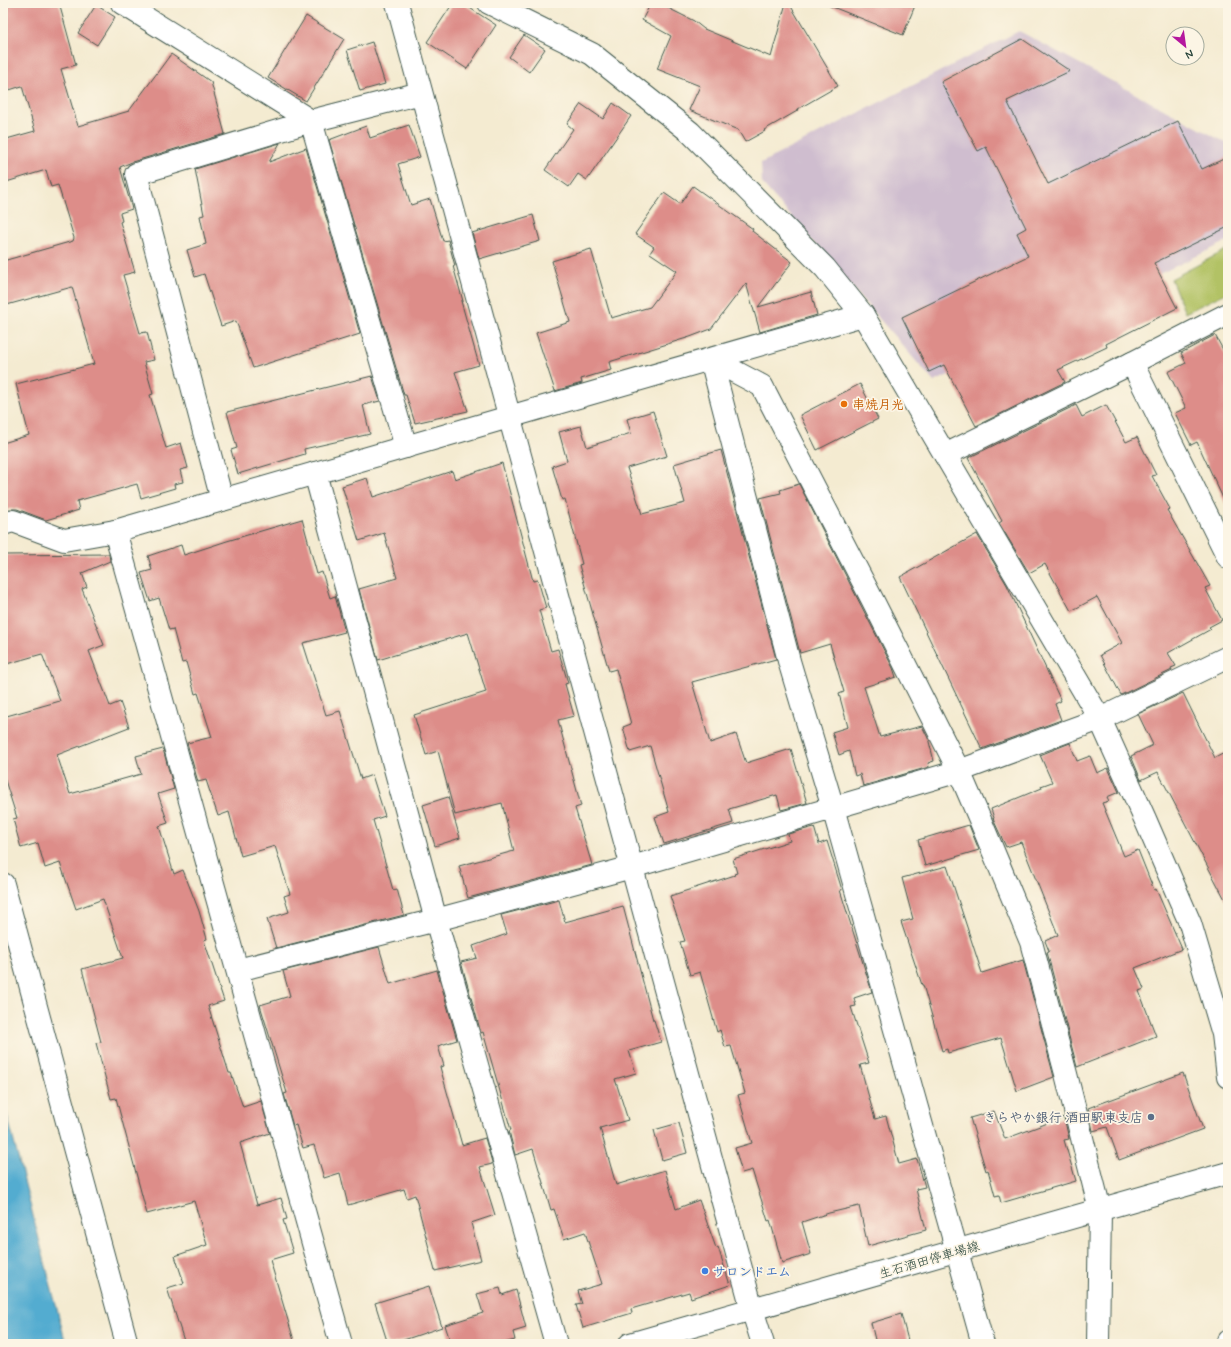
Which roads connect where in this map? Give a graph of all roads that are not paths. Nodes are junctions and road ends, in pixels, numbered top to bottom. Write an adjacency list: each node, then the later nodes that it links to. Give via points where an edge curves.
1 (122, 3): 5 (street)
2 (397, 3): 4 (street)
3 (489, 3): 7 (street, via 592,54 690,132 825,268)
4 (421, 92): 5 (street); 10 (street)
5 (311, 121): 11 (street); 14 (street, via 136,174)
6 (1228, 314): 9 (street)
7 (863, 316): 8 (street); 12 (street)
8 (712, 359): 10 (street); 20 (street, via 762,386); 21 (street, via 789,661)
9 (1132, 363): 12 (street); 17 (street)
10 (509, 417): 11 (street); 22 (street)
11 (406, 447): 13 (street)
12 (944, 455): 19 (street)
13 (315, 473): 14 (street); 24 (street)
14 (222, 500): 16 (street)
15 (3, 524): 16 (street, via 13,521 64,540)
16 (115, 531): 25 (street)
17 (1228, 557)
18 (1228, 657): 19 (street)
19 (1100, 719): 20 (street); 26 (street, via 1190,923 1223,1034)
20 (959, 771): 21 (street); 28 (street, via 1031,942)
21 (833, 808): 22 (street); 29 (street)
22 (632, 867): 24 (street); 30 (street)
23 (3, 884): 31 (street)
24 (436, 920): 25 (street); 33 (street)
25 (238, 970): 32 (street)
26 (1228, 1077)
27 (1228, 1173): 28 (street, 生石酒田停車場線)
28 (1100, 1210): 29 (street, 生石酒田停車場線); 37 (street)
29 (958, 1251): 30 (street, 生石酒田停車場線); 36 (street)
30 (752, 1309): 34 (street, 生石酒田停車場線); 35 (street)
31 (127, 1344)
32 (341, 1344)
33 (556, 1344)
34 (630, 1344)
35 (763, 1344)
36 (983, 1344)
37 (1098, 1344)

